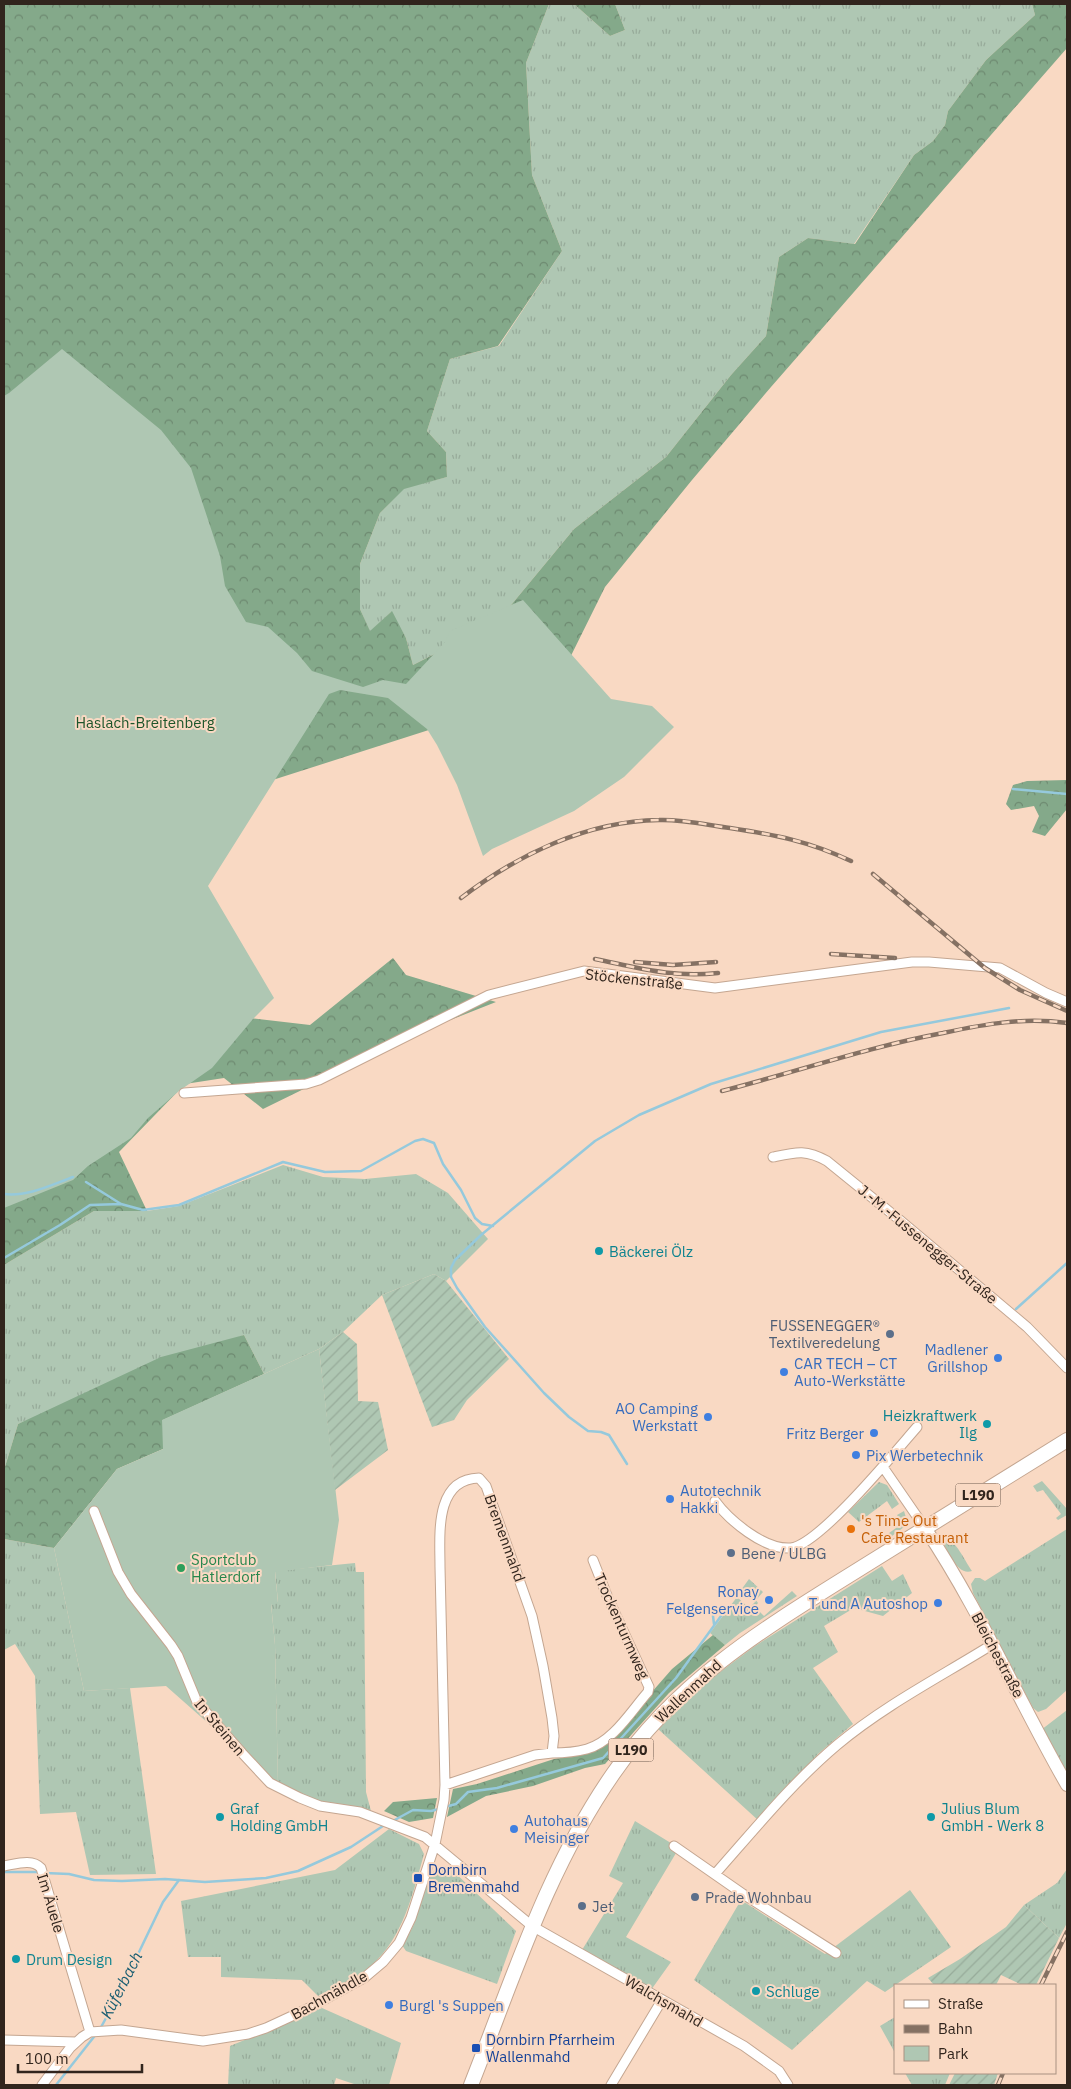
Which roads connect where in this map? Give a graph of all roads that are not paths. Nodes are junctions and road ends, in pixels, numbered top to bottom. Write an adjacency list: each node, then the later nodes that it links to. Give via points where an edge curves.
1 (1067, 1002): 2 (street, Stöckenstraße, via 1000,968 929,962 715,988 584,971 489,995 306,1084)
2 (184, 1093)
3 (773, 1157): 4 (street, J.-M.-Fussenegger-Straße, via 804,1152 827,1161 1026,1328)
4 (1067, 1368)
5 (917, 1427): 7 (street)
6 (1067, 1440): 10 (main road, Wallenmahd / L190)
7 (883, 1468): 8 (street, via 819,1532 791,1548 755,1537 722,1510); 10 (street)
8 (715, 1500)
9 (94, 1511): 16 (street, In Steinen, via 118,1572 174,1650 197,1702 270,1783 320,1806 380,1818)
10 (925, 1528): 12 (main road, Bleichestraße); 20 (main road, Wallenmahd / L190, via 737,1648 672,1703 621,1763 594,1804)
11 (593, 1560): 13 (street, Trockenturmweg, via 649,1687 648,1692 602,1742 587,1749)
12 (993, 1644): 14 (main road, Bleichestraße); 19 (street, via 887,1707 837,1745 801,1779)
13 (552, 1753): 15 (street, via 535,1755); 15 (street, Bremenmahd, via 552,1718 532,1616 486,1486 479,1478 471,1479 460,1483 444,1501 440,1538)
14 (1067, 1785)
15 (445, 1786): 16 (street, Bremenmahd)
16 (435, 1844): 20 (street); 23 (street, Bachmähdle, via 411,1918 399,1943 364,1978 326,2000 266,2028 219,2039 197,2040 121,2030)
17 (674, 1846): 19 (street)
18 (4, 1866): 23 (street, Im Äuele, via 35,1863 41,1868)
19 (715, 1874): 21 (street)
20 (532, 1926): 22 (street, Walchsmahd); 27 (main road, Wallenmahd / L190)
21 (836, 1953)
22 (662, 2000): 28 (street); 29 (street, Walchsmahd, via 770,2063)
23 (95, 2031): 25 (street)
24 (4, 2040): 25 (street)
25 (76, 2042): 26 (street)
26 (42, 2085)
27 (471, 2085)
28 (611, 2085)
29 (788, 2085)

